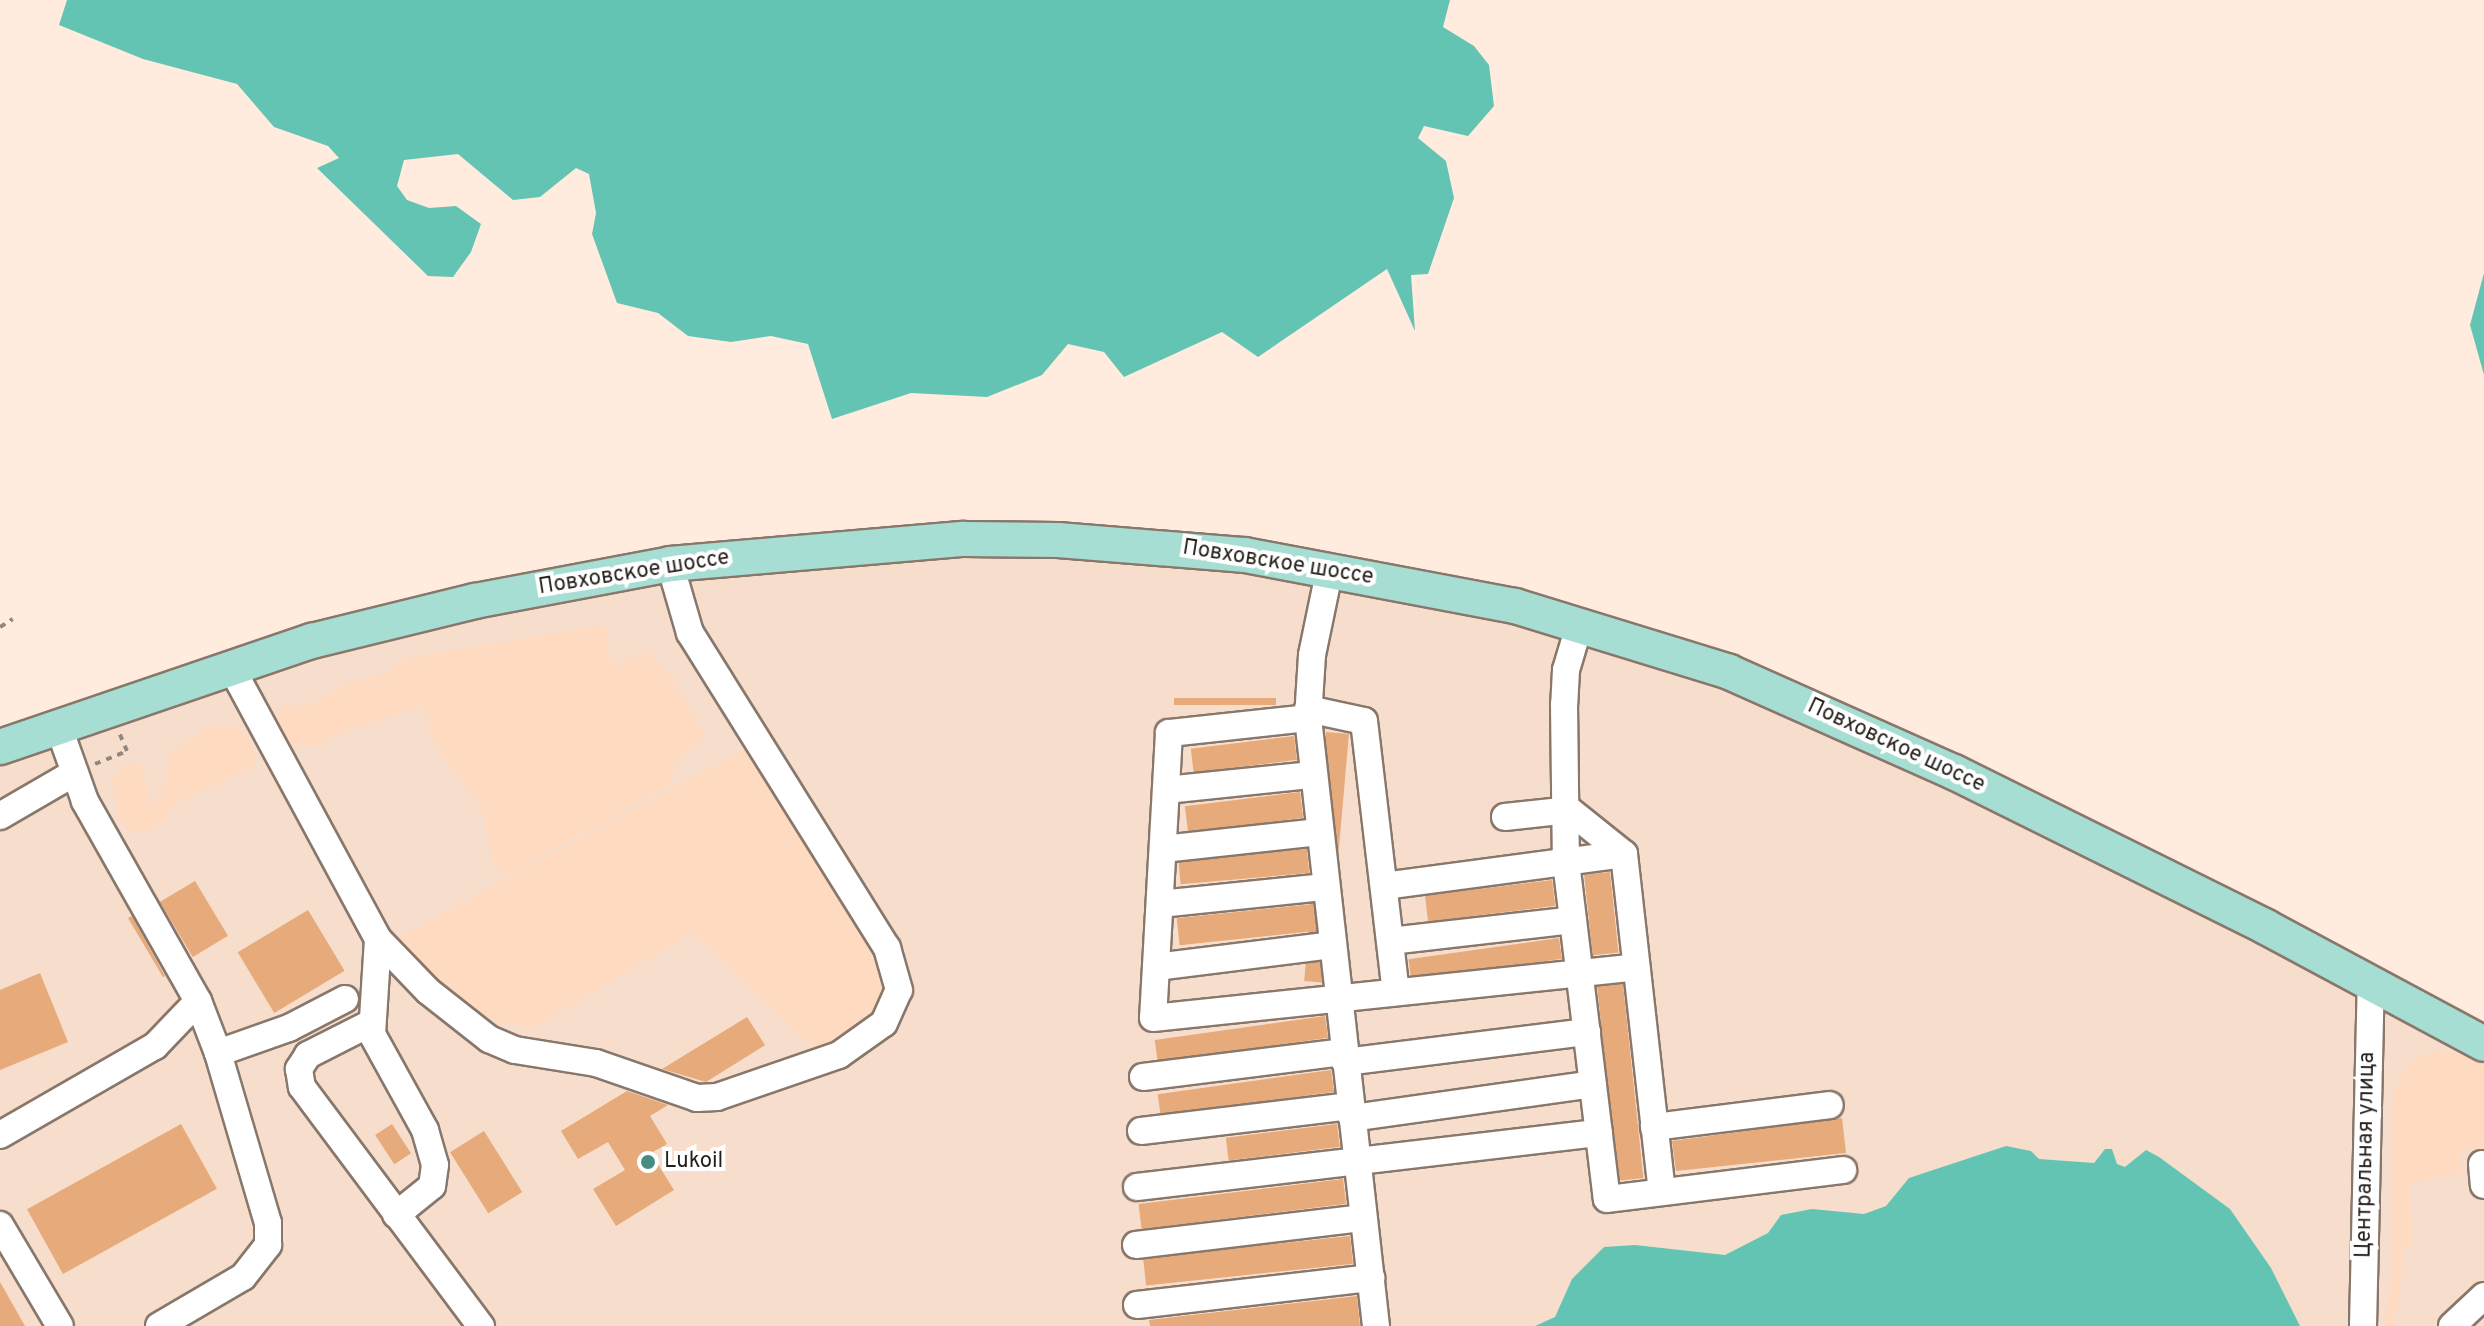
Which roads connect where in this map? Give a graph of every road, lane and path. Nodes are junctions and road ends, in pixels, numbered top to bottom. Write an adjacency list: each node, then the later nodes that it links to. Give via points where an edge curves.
1 (670, 564): 2 (main road, Повховское шоссе, via 964,539 1173,547); 6 (main road, Повховское шоссе, via 395,619); 26 (street, via 690,633 887,948 899,990 895,1009 867,1038 839,1055 717,1097 697,1098 629,1072 547,1058 489,1039)
2 (1330, 568): 4 (main road, Повховское шоссе); 7 (street, via 1316,627)
3 (13, 619): 5 (path)
4 (1580, 623): 13 (street, via 1566,670); 30 (main road, Повховское шоссе, via 1800,701)
5 (0, 627)
6 (231, 667): 8 (main road, Повховское шоссе); 26 (street)
7 (1308, 714): 11 (street); 12 (street, via 1169,733); 20 (street, via 1364,721)
8 (58, 725): 9 (main road, Повховское шоссе); 10 (street)
9 (0, 747)
10 (74, 773): 14 (street); 34 (street)
11 (1312, 775): 12 (street); 16 (street)
12 (1166, 790): 17 (street)
13 (1569, 810): 15 (street); 18 (street); 19 (street)
14 (0, 816)
15 (1505, 817)
16 (1319, 832): 17 (street); 21 (street)
17 (1163, 849): 22 (street)
18 (1624, 854): 19 (street); 28 (street)
19 (1566, 862): 20 (street); 23 (street)
20 (1384, 886): 24 (street)
21 (1325, 887): 22 (street); 25 (street)
22 (1160, 904): 27 (street)
23 (1573, 920): 24 (street); 29 (street)
24 (1390, 941): 31 (street)
25 (1332, 945): 27 (street); 33 (street)
26 (384, 947): 35 (street)
27 (1156, 967): 33 (street, via 1153,1018)
28 (1636, 967): 29 (street); 44 (street)
29 (1580, 973): 31 (street); 36 (street)
30 (2371, 983): 37 (main road, Повховское шоссе); 63 (street, Центральная улица)
31 (1396, 992): 33 (street)
32 (345, 999): 38 (street, via 289,1028)
33 (1338, 999): 39 (street)
34 (198, 1001): 38 (street); 47 (street, via 155,1046)
35 (371, 1023): 52 (street, via 375,1047 425,1130 435,1165 432,1186); 52 (street, via 308,1055 300,1078 307,1097)
36 (1587, 1032): 39 (street); 41 (street)
37 (2484, 1044)
38 (218, 1053): 60 (street, via 268,1223 268,1245 243,1277)
39 (1345, 1057): 40 (street); 43 (street)
40 (1143, 1077)
41 (1593, 1084): 43 (street); 46 (street)
42 (1830, 1105): 44 (street)
43 (1351, 1112): 45 (street); 48 (street)
44 (1654, 1127): 51 (street)
45 (1141, 1131)
46 (1599, 1133): 48 (street); 51 (street, via 1607,1199)
47 (0, 1135)
48 (1357, 1162): 50 (street); 53 (street)
49 (1843, 1170): 51 (street)
50 (1137, 1187)
51 (1662, 1192)
52 (396, 1215): 61 (street)
53 (1363, 1218): 55 (street); 56 (street)
54 (0, 1225): 59 (street)
55 (1136, 1245)
56 (1371, 1278): 58 (street); 62 (street)
57 (2484, 1296): 64 (street)
58 (1137, 1305)
59 (60, 1326)
60 (159, 1326)
61 (481, 1326)
62 (1376, 1326)
63 (2363, 1326)
64 (2452, 1326)

